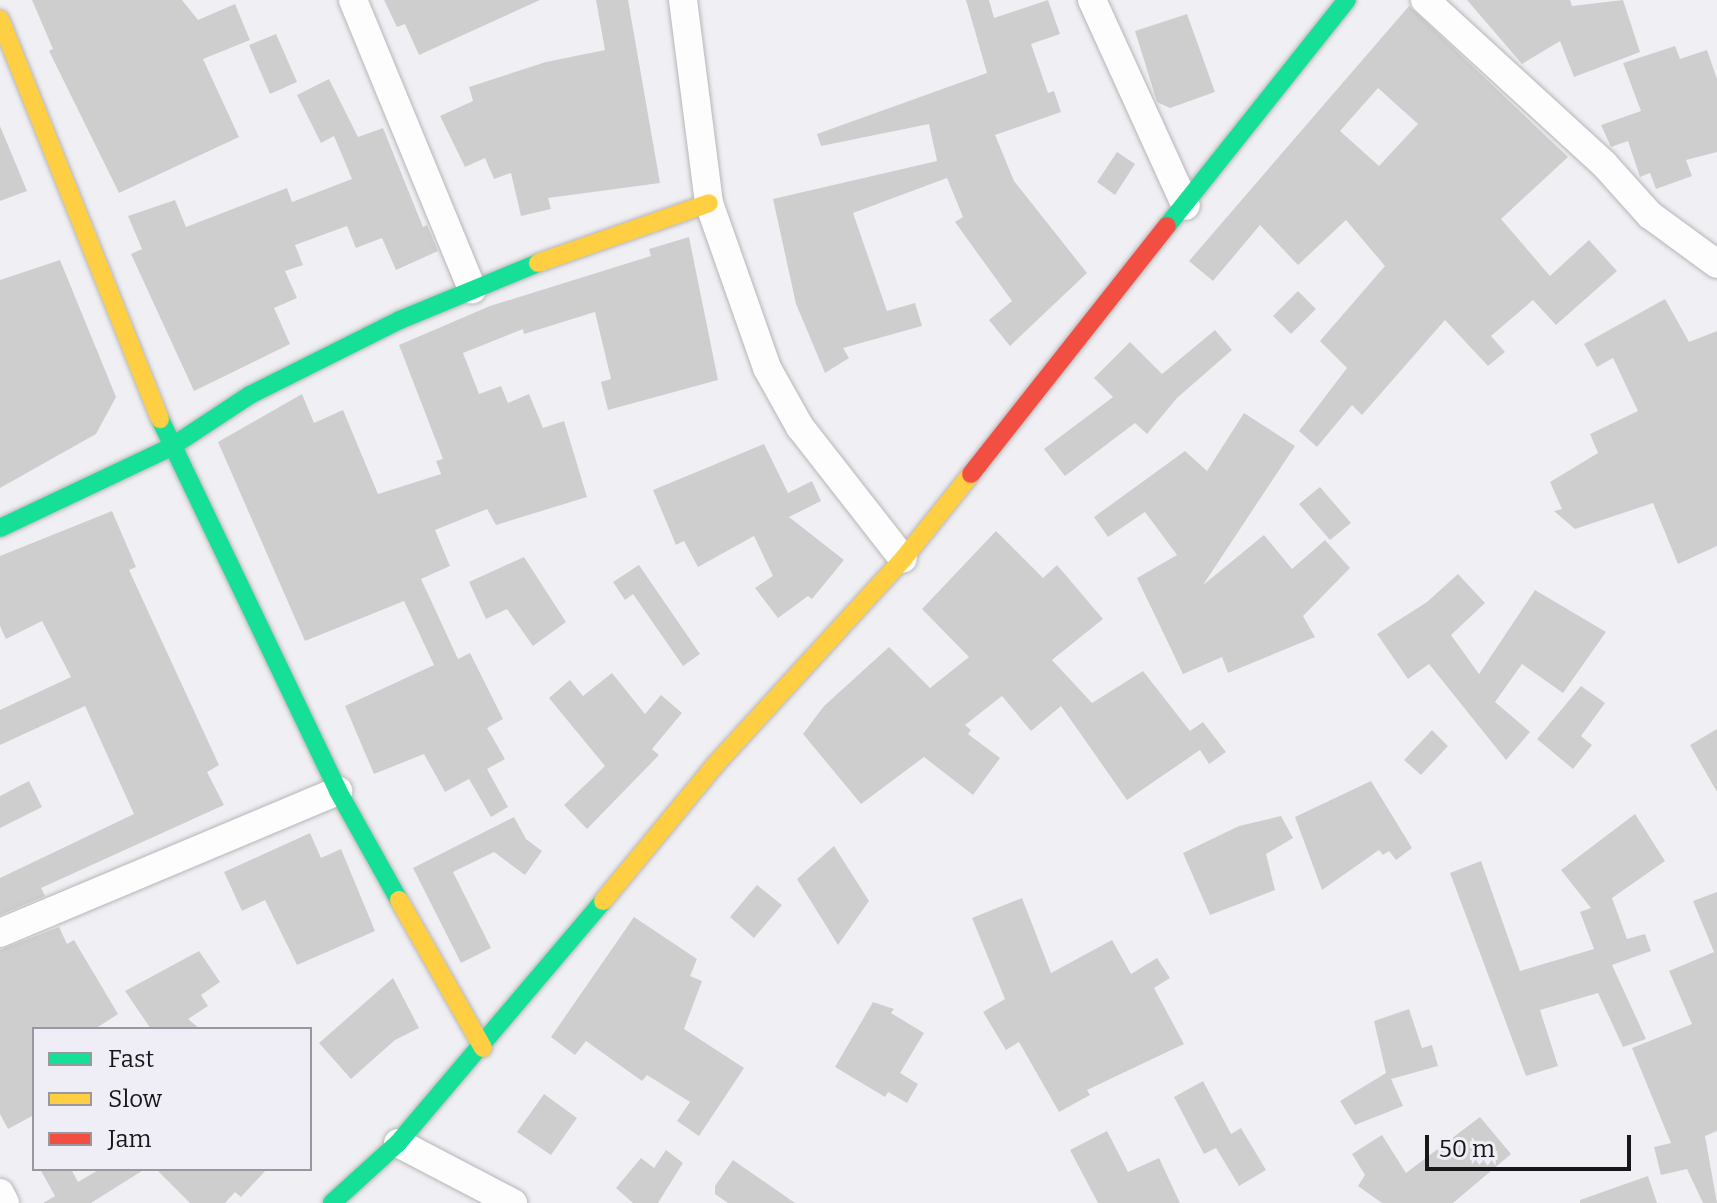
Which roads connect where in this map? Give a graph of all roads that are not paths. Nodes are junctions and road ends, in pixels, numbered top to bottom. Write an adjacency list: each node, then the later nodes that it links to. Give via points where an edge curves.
1 (353, 0): 10 (street)
2 (683, 0): 7 (street)
3 (1092, 0): 8 (street)
4 (1347, 0): 8 (street)
5 (1425, 0): 9 (street, via 1604,164 1650,215)
6 (0, 19): 11 (street, via 44,118)
7 (709, 203): 10 (street); 13 (street, via 767,368 815,449)
8 (1186, 206): 13 (street)
9 (1717, 264)
10 (472, 289): 11 (street, via 250,395)
11 (171, 447): 12 (street); 14 (street)
12 (0, 528)
13 (903, 559): 16 (street, via 715,765)
14 (338, 791): 15 (street); 16 (street)
15 (0, 933)
16 (483, 1048): 17 (street)
17 (398, 1143): 20 (street); 21 (street)
18 (0, 1193): 19 (street)
19 (5, 1203)
20 (332, 1203)
21 (513, 1203)

